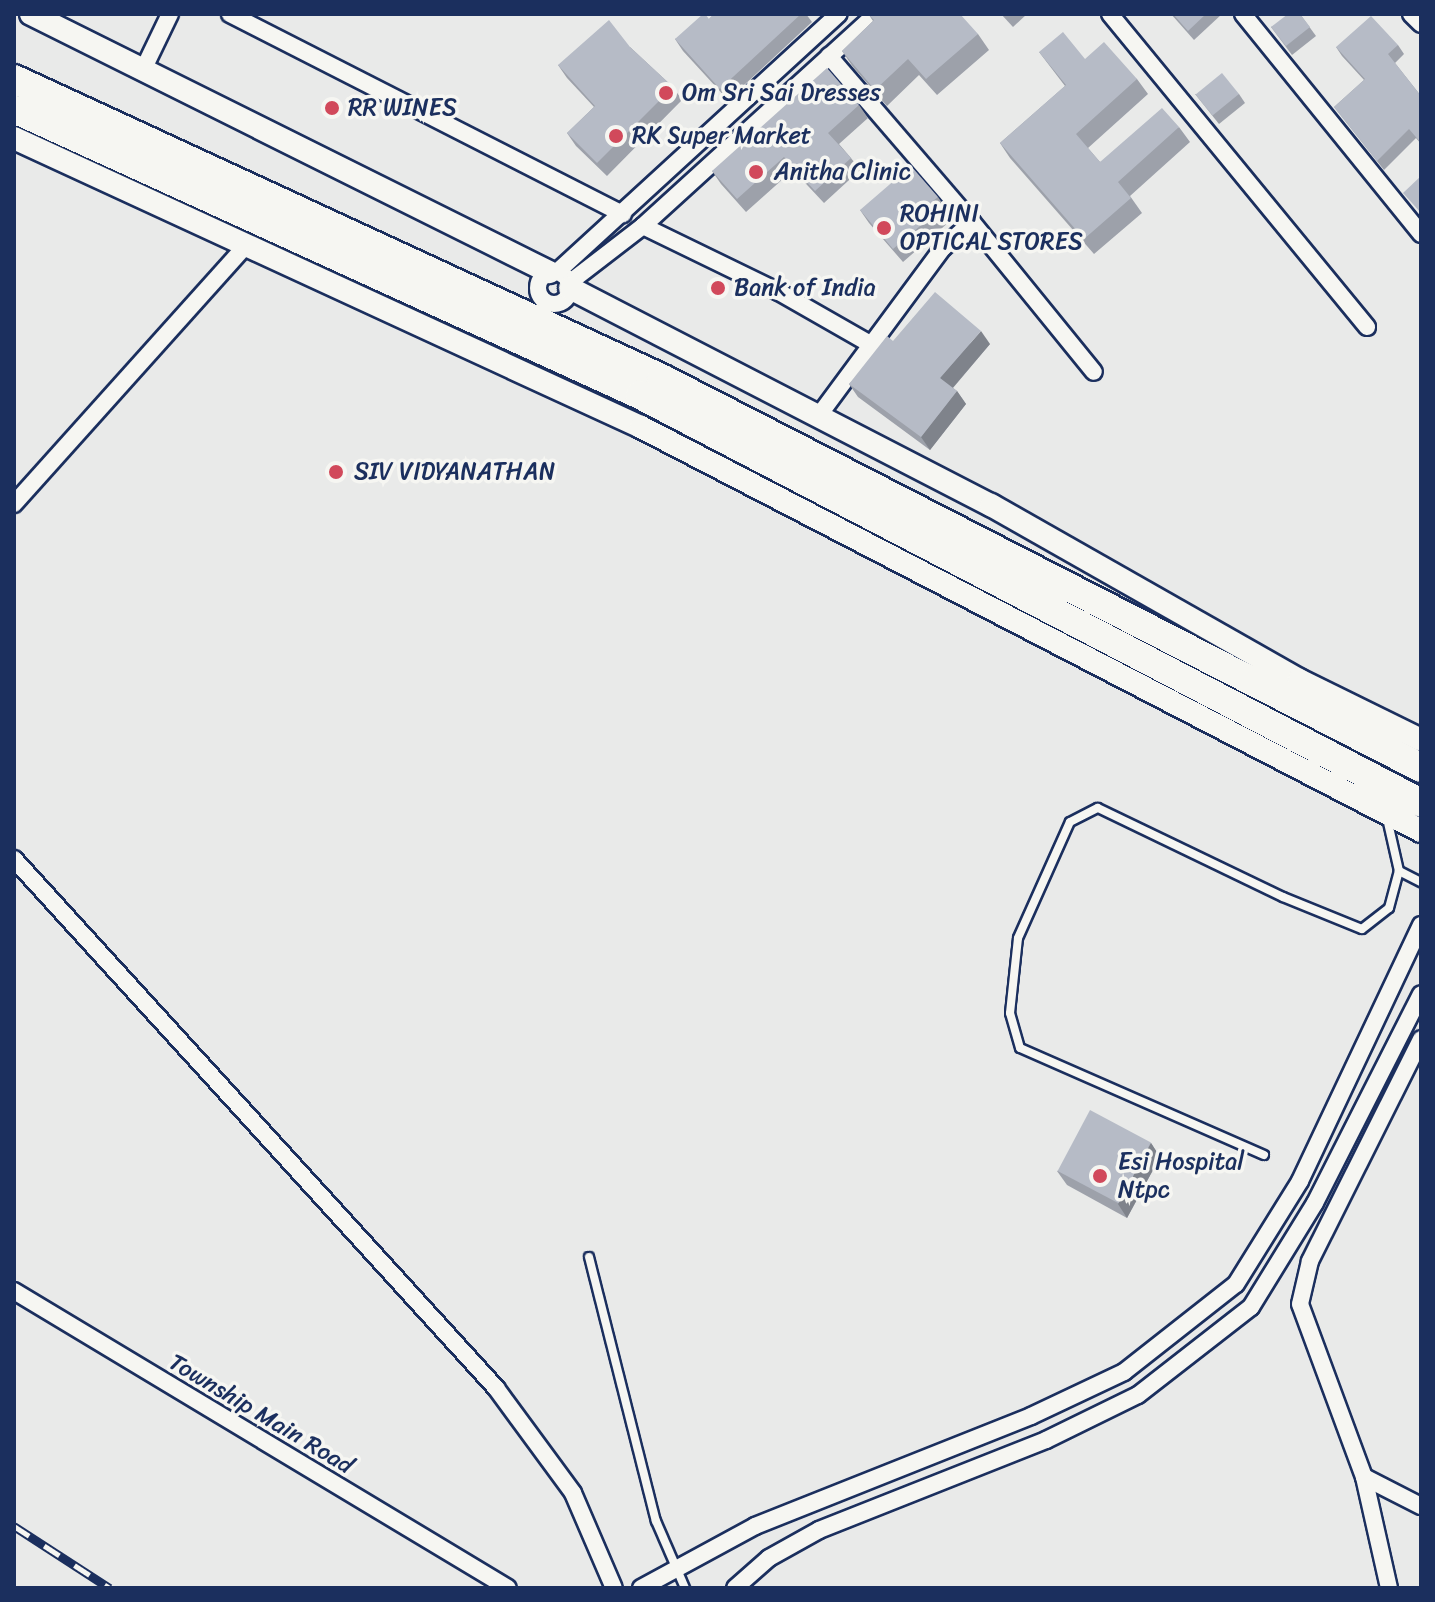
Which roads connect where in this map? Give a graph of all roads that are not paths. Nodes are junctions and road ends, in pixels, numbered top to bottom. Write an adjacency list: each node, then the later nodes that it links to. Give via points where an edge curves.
1 (31, 14): 12 (street)
2 (170, 14): 12 (street)
3 (230, 14): 16 (street)
4 (839, 14): 16 (street)
5 (876, 14): 9 (street)
6 (1110, 14): 22 (street)
7 (1243, 14): 19 (street)
8 (1411, 14): 10 (street)
9 (856, 20): 11 (street)
10 (1421, 24)
11 (829, 56): 17 (street); 18 (street)
12 (143, 70): 21 (street)
13 (14, 79): 23 (highway)
14 (14, 109): 23 (highway)
15 (14, 138): 20 (street)
16 (623, 214): 21 (street)
17 (972, 222): 24 (street, via 943,248); 25 (street)
18 (643, 226): 21 (street); 24 (street, via 779,292)
19 (1421, 234)
20 (244, 248): 23 (street); 27 (street)
21 (561, 279): 23 (street, via 558,303); 23 (street, via 537,287); 26 (street)
22 (1367, 327)
23 (523, 330): 28 (highway, via 839,499); 28 (street, via 641,427 828,526); 29 (highway, via 859,478)
24 (872, 345): 26 (street)
25 (1094, 372)
26 (820, 414): 29 (street, via 1299,680)
27 (14, 504)
28 (984, 594): 30 (highway); 31 (street)
29 (1420, 760)
30 (1421, 803)
31 (1386, 813): 32 (street); 34 (lane)
32 (1421, 831)
33 (14, 859): 47 (street, via 496,1388 573,1493)
34 (1399, 871): 35 (lane); 39 (lane, via 1389,908 1362,929 1098,808 1070,822 1048,865 1018,938 1010,1013 1020,1048)
35 (1421, 882)
36 (1421, 925): 44 (street, via 1300,1181 1236,1284 1124,1372)
37 (1421, 994): 50 (street, via 1315,1203 1251,1307 1138,1395 1046,1440 819,1530 769,1558)
38 (1421, 1039): 42 (street, via 1310,1261 1300,1304)
39 (1264, 1155)
40 (589, 1257): 44 (lane)
41 (14, 1291): 45 (street, Township Main Road)
42 (1364, 1477): 43 (street); 51 (street)
43 (1421, 1506)
44 (673, 1568): 48 (street); 49 (lane)
45 (490, 1582): 46 (street, Township Main Road)
46 (508, 1588)
47 (614, 1588)
48 (641, 1588)
49 (685, 1588)
50 (735, 1588)
51 (1389, 1588)

